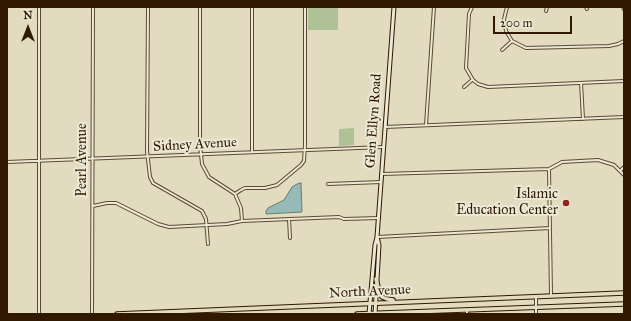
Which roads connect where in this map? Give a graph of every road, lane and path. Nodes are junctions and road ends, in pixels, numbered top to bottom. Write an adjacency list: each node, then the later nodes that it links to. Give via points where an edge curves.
1 (39, 7): 30 (street)
2 (93, 7): 29 (street, Pearl Avenue)
3 (148, 7): 28 (street)
4 (200, 7): 27 (street)
5 (252, 7): 26 (street)
6 (305, 7): 25 (street)
7 (394, 7): 23 (street, Glen Ellyn Road)
8 (434, 7): 22 (street)
9 (472, 7): 16 (street, via 466,63 467,72)
10 (507, 7): 13 (street, via 504,24)
11 (547, 7): 12 (street)
12 (546, 11)
13 (512, 41): 14 (street, via 531,49 609,46); 15 (street)
14 (624, 41)
15 (502, 50)
16 (473, 80): 18 (street, via 488,87); 19 (street)
17 (624, 81): 18 (street)
18 (581, 83): 21 (street)
19 (464, 88)
20 (624, 117): 21 (street)
21 (583, 119): 22 (street)
22 (426, 125): 23 (street)
23 (385, 127): 24 (street, Glen Ellyn Road)
24 (384, 147): 25 (street, Sidney Avenue); 35 (street, Glen Ellyn Road)
25 (305, 150): 26 (street, Sidney Avenue); 39 (street, via 301,166 280,183 270,187 245,188)
26 (252, 152): 27 (street, Sidney Avenue)
27 (201, 154): 28 (street, Sidney Avenue); 39 (street, via 209,178)
28 (148, 157): 29 (street, Sidney Avenue); 44 (street, via 150,177 154,183 202,211)
29 (93, 159): 30 (street, Sidney Avenue); 40 (street, Pearl Avenue)
30 (39, 161): 31 (street, Sidney Avenue); 60 (street)
31 (7, 162)
32 (624, 167): 34 (street)
33 (549, 169): 34 (street, via 565,162 598,160 610,163); 35 (street); 45 (street)
34 (621, 170): 36 (street)
35 (382, 174): 37 (street, Glen Ellyn Road)
36 (624, 175)
37 (381, 182): 38 (street); 41 (street, Glen Ellyn Road)
38 (328, 184)
39 (235, 194): 43 (street, via 241,208)
40 (93, 206): 44 (street, via 116,203 164,226); 61 (street, Pearl Avenue)
41 (379, 218): 42 (street); 46 (street, Glen Ellyn Road)
42 (289, 219): 43 (street); 47 (street)
43 (242, 221): 44 (street)
44 (207, 225): 48 (street)
45 (550, 228): 46 (street); 52 (street)
46 (377, 237): 49 (street, Glen Ellyn Road, via 379,244); 54 (street, Glen Ellyn Road, via 374,244)
47 (290, 238)
48 (208, 244)
49 (376, 279): 53 (main road, via 382,297 387,300); 55 (street, Glen Ellyn Road)
50 (624, 293): 52 (main road, North Avenue)
51 (536, 297): 52 (main road, North Avenue); 53 (main road, North Avenue); 57 (street)
52 (551, 297)
53 (412, 301): 55 (main road, North Avenue)
54 (369, 303): 55 (main road, North Avenue); 62 (main road, North Avenue); 64 (street, Glen Ellyn Road)
55 (375, 303): 65 (street, Glen Ellyn Road)
56 (624, 304): 57 (main road, North Avenue)
57 (536, 307): 58 (main road, North Avenue); 66 (street)
58 (467, 312): 59 (main road, North Avenue)
59 (419, 313): 65 (main road, North Avenue)
60 (39, 314)
61 (92, 314)
62 (117, 314)
63 (357, 314): 64 (main road, North Avenue)
64 (369, 314): 65 (main road, North Avenue)
65 (375, 314)
66 (536, 314)

